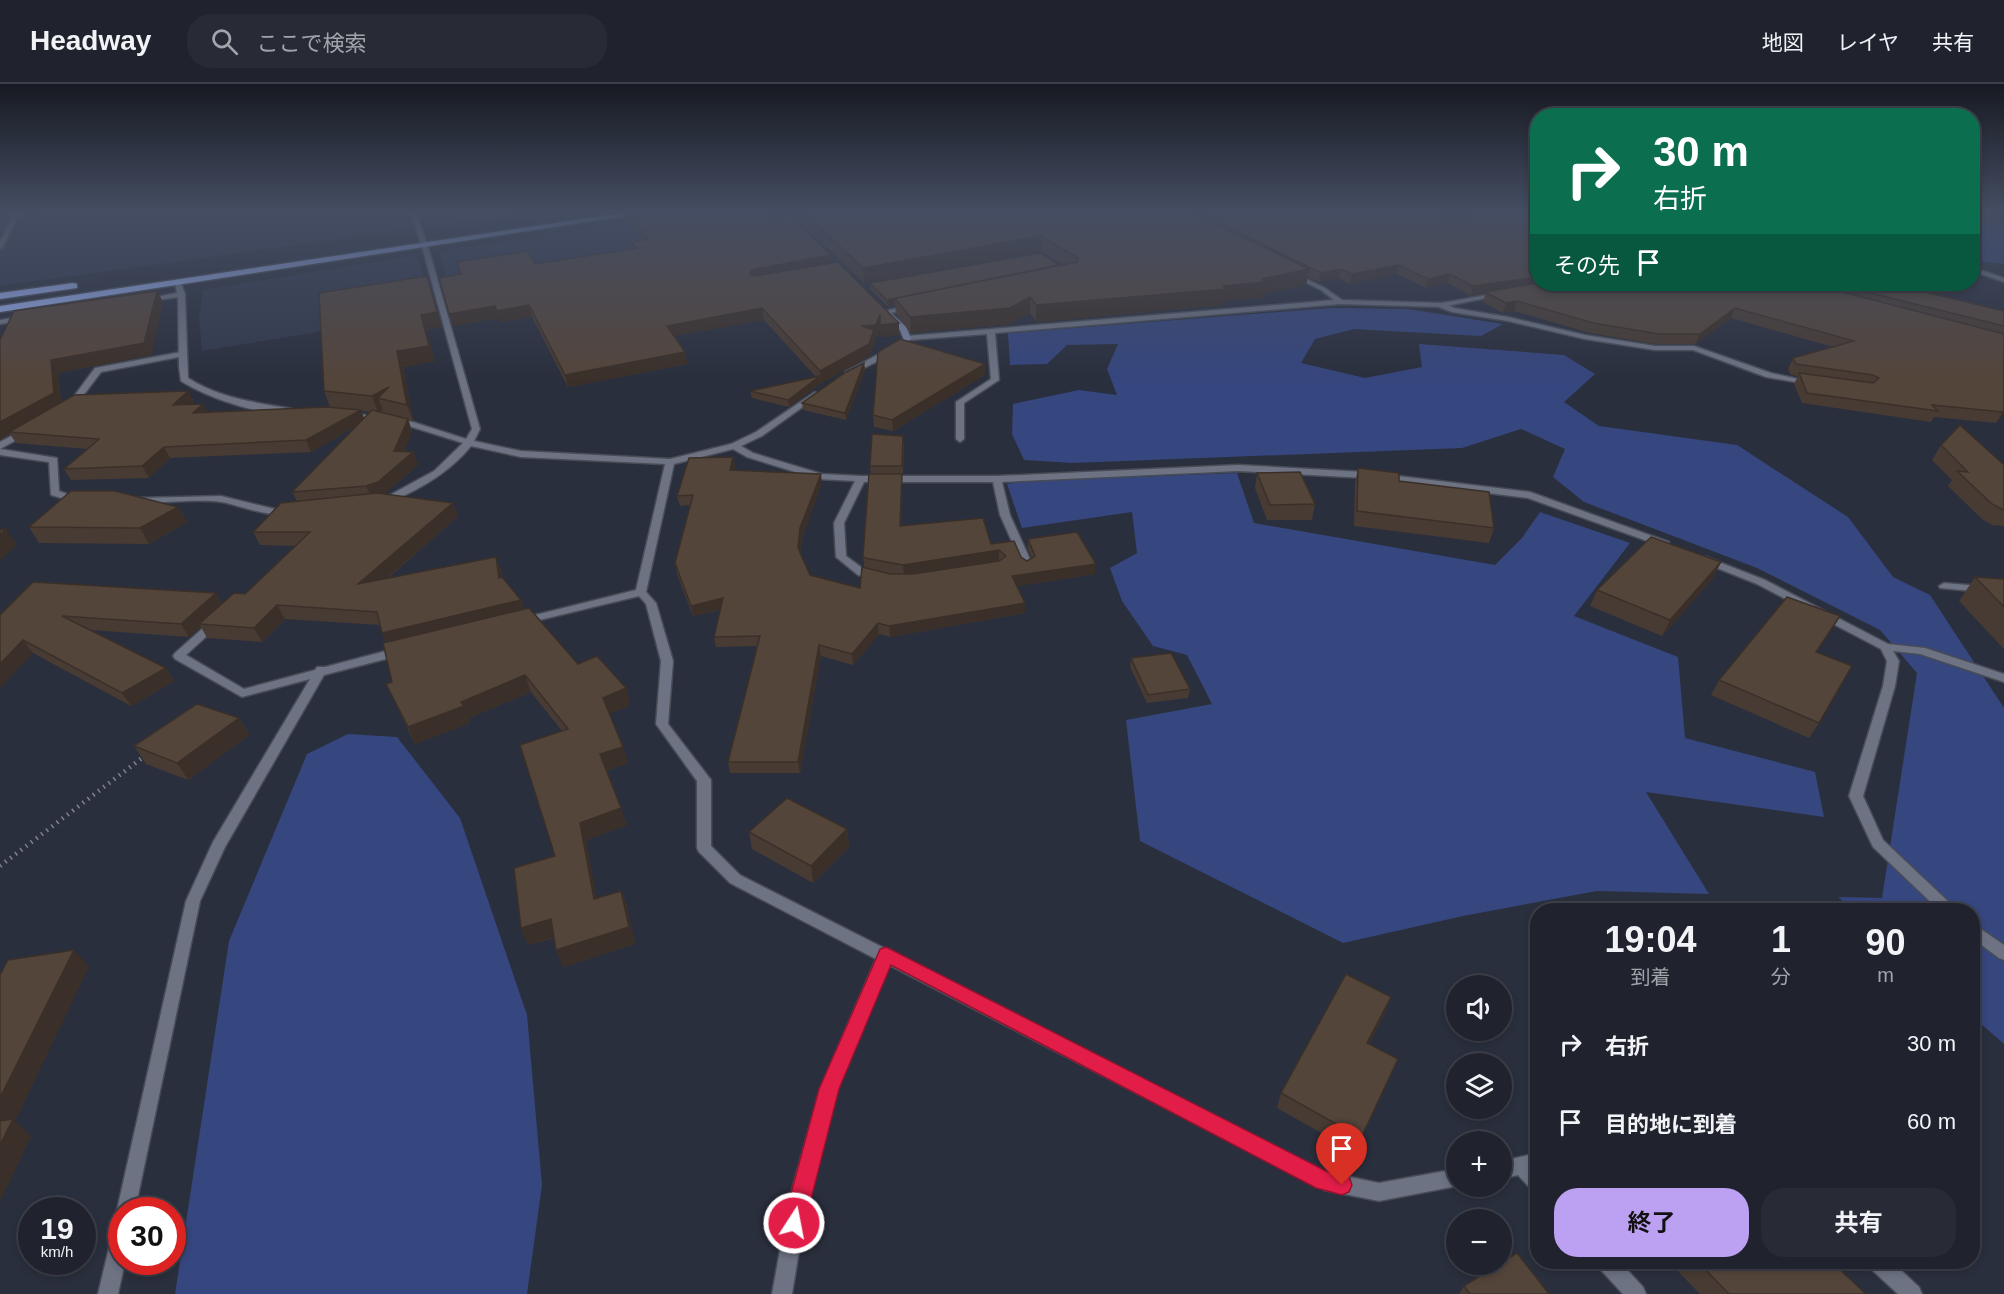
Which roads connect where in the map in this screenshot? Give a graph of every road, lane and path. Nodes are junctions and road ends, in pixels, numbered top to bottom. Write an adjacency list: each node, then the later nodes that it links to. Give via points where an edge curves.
1 (207, 267): 6 (highway)
2 (267, 267): 9 (highway)
3 (431, 267): 33 (street, via 476,429)
4 (1281, 268): 14 (street)
5 (1980, 271): 7 (street)
6 (156, 274)
7 (2004, 280)
8 (89, 283): 12 (highway)
9 (178, 283): 10 (street); 18 (highway)
10 (182, 294): 13 (street); 24 (street)
11 (1504, 294): 17 (street)
12 (0, 296)
13 (136, 302)
14 (1340, 302): 17 (street); 22 (street)
15 (877, 304): 19 (street)
16 (920, 305): 19 (street)
17 (1442, 305): 26 (street, via 1586,337 1655,348 1694,348 1769,375)
18 (0, 309)
19 (885, 312): 23 (street)
20 (32, 317): 21 (street)
21 (0, 322)
22 (991, 331): 23 (street); 32 (street, via 995,380 960,402)
23 (907, 338): 25 (street, via 897,348)
24 (181, 354): 28 (street, via 98,370 73,405); 29 (street, via 184,379 201,391 262,408)
25 (840, 376)
26 (1827, 386)
27 (822, 389): 35 (street, via 759,434)
28 (62, 411)
29 (303, 412)
30 (342, 414): 33 (street, via 413,425)
31 (31, 429): 34 (street)
32 (960, 439)
33 (471, 443): 37 (street, via 521,454); 42 (street, via 459,456 402,495)
34 (0, 446)
35 (734, 446): 37 (street); 38 (street, via 821,477)
36 (0, 452): 41 (street, via 54,460 54,493)
37 (670, 462): 50 (street)
38 (861, 479): 39 (street); 47 (street, via 839,523 841,557 862,573)
39 (997, 479): 44 (street, via 1238,468 1365,475 1530,495); 46 (street, via 1005,515)
40 (130, 501): 43 (street, via 221,499 275,513)
41 (85, 502)
42 (372, 504)
43 (297, 511)
44 (1674, 548)
45 (1696, 556): 53 (street, via 1761,582)
46 (1028, 566)
47 (893, 579)
48 (1944, 586): 49 (street)
49 (2004, 591)
50 (641, 592): 52 (street); 61 (street, via 651,603 667,661 662,723 704,780 704,848 735,879)
51 (227, 611): 55 (street, via 178,656 242,693)
52 (515, 623)
53 (1885, 647): 56 (street, via 1921,651); 59 (street, via 1893,661 1889,686 1856,796 1878,843)
54 (412, 648): 55 (street)
55 (321, 670): 66 (street, via 218,846 193,902)
56 (2004, 678)
57 (149, 753): 58 (path)
58 (0, 866)
59 (1941, 903)
60 (1980, 935): 62 (street)
61 (886, 954): 65 (street, via 1324,1181 1379,1192); 71 (street, via 829,1089 798,1201)
62 (2004, 954)
63 (1529, 1164): 64 (street)
64 (1512, 1168)
65 (1446, 1180)
66 (129, 1197)
67 (1613, 1269): 72 (street)
68 (1885, 1269): 73 (street)
69 (112, 1275): 70 (street)
70 (108, 1294)
71 (782, 1294)
72 (1636, 1294)
73 (1911, 1294)

